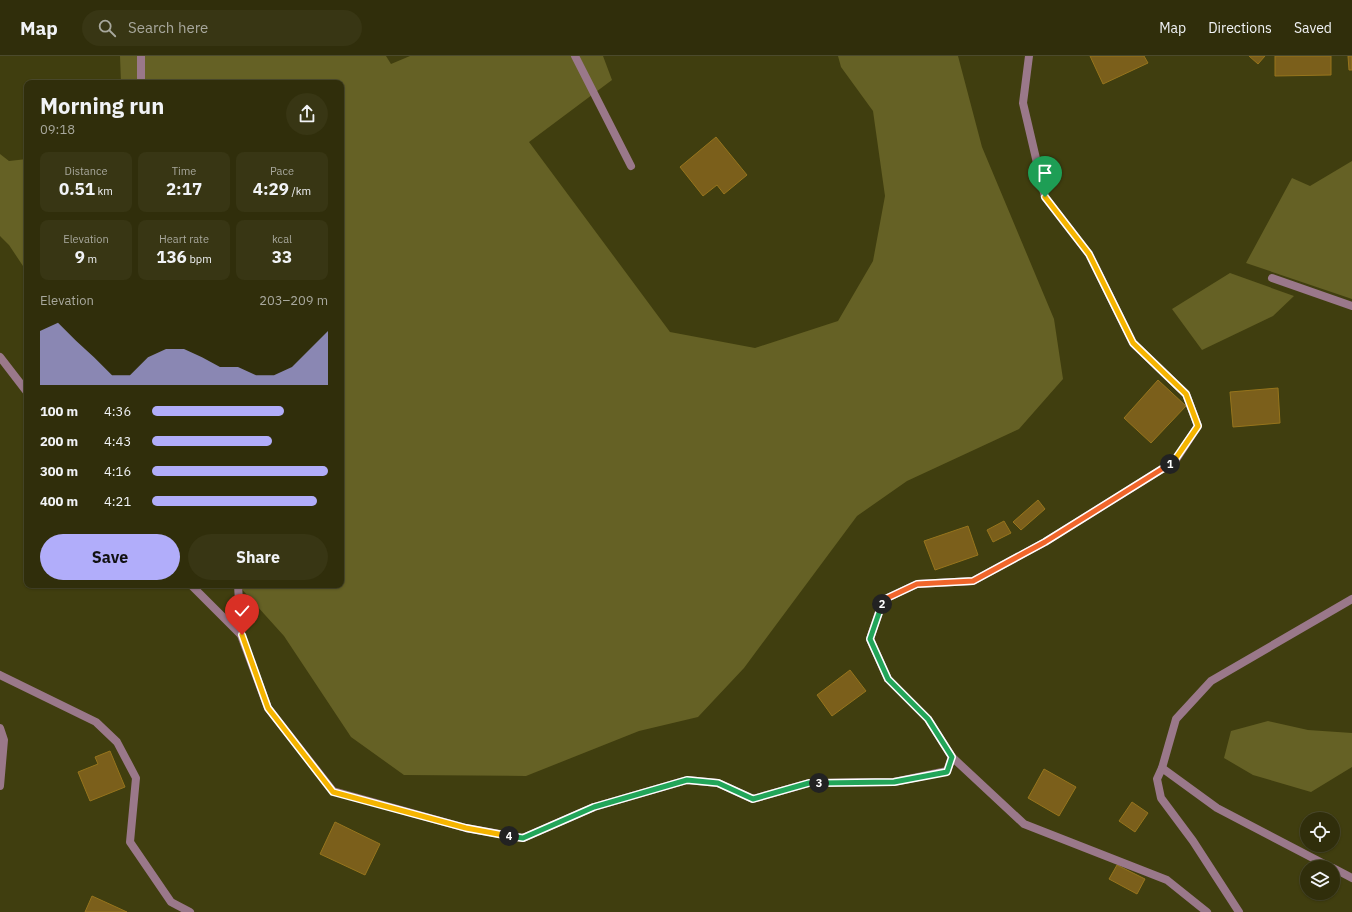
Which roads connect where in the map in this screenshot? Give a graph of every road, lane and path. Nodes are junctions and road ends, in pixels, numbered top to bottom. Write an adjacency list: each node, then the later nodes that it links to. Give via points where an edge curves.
1 (141, 56): 4 (street)
2 (575, 56): 5 (street)
3 (1029, 56): 16 (street, via 1023,103 1045,197 1089,254 1133,343 1186,394 1198,426 1174,461 1045,542 973,581 917,584 883,600 870,639 888,679 928,719)
4 (141, 80)
5 (631, 166)
6 (1272, 278): 7 (street)
7 (1352, 306)
8 (0, 357): 9 (street)
9 (24, 388)
10 (194, 588): 13 (street)
11 (238, 588): 13 (street)
12 (1352, 599): 17 (street, via 1211,681 1176,719)
13 (242, 635): 16 (street, via 268,708 333,792 466,828 523,838 594,807 687,780 718,783 753,799 809,783 894,782 947,772)
14 (0, 675): 22 (street, via 96,722 117,742 136,778 130,842 171,902)
15 (0, 728): 18 (street, via 4,740)
16 (952, 757): 23 (street, via 1024,824 1167,880)
17 (1162, 768): 19 (street, via 1217,808); 24 (street, via 1157,779 1161,798 1193,841)
18 (0, 786)
19 (1317, 860)
20 (1340, 872): 21 (street)
21 (1352, 878)
22 (190, 912)
23 (1207, 912)
24 (1239, 912)

